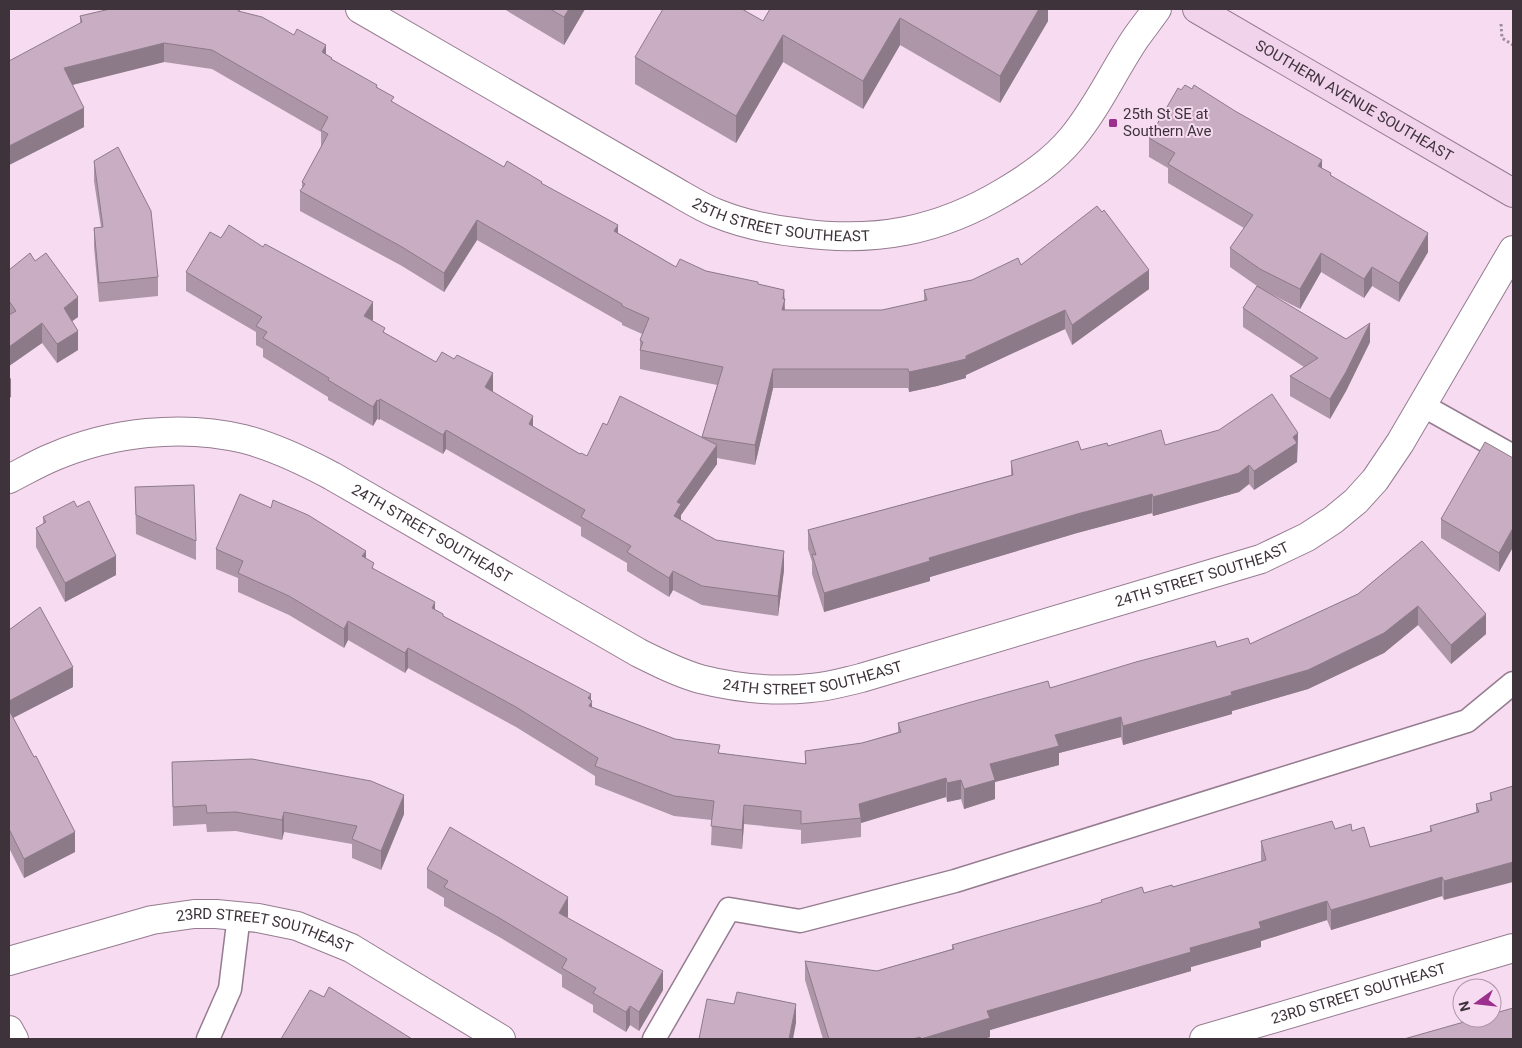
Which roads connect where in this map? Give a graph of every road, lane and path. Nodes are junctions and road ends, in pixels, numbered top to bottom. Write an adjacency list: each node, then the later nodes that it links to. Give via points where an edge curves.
1 (360, 9): 2 (street, 25TH STREET SOUTHEAST, via 714,212 779,231 853,238 894,234 946,220 993,199 1039,169 1072,138)
2 (1157, 9)
3 (1197, 9): 6 (main road, SOUTHERN AVENUE SOUTHEAST)
4 (1502, 24): 5 (path, via 1502,38)
5 (1513, 45)
6 (1513, 193)
7 (1513, 250): 8 (street, 24TH STREET SOUTHEAST)
8 (1422, 405): 9 (lane); 10 (street, 24TH STREET SOUTHEAST, via 1383,468 1356,501 1333,520 1292,545 1261,558 860,678 828,686 795,689 730,685 700,678 640,654 332,476 283,452 244,439 185,432 125,436 54,457)
9 (1513, 456)
10 (9, 479)
11 (1513, 683): 19 (lane, via 1467,721 955,881 800,921 729,909)
12 (239, 915): 14 (street, 23RD STREET SOUTHEAST, via 194,914 152,920); 17 (lane, via 230,989); 18 (street, 23RD STREET SOUTHEAST, via 297,926 351,948)
13 (1513, 948): 20 (street, 23RD STREET SOUTHEAST)
14 (9, 961)
15 (9, 1030): 16 (street)
16 (14, 1039)
17 (208, 1039)
18 (501, 1039)
19 (654, 1039)
20 (1204, 1039)

